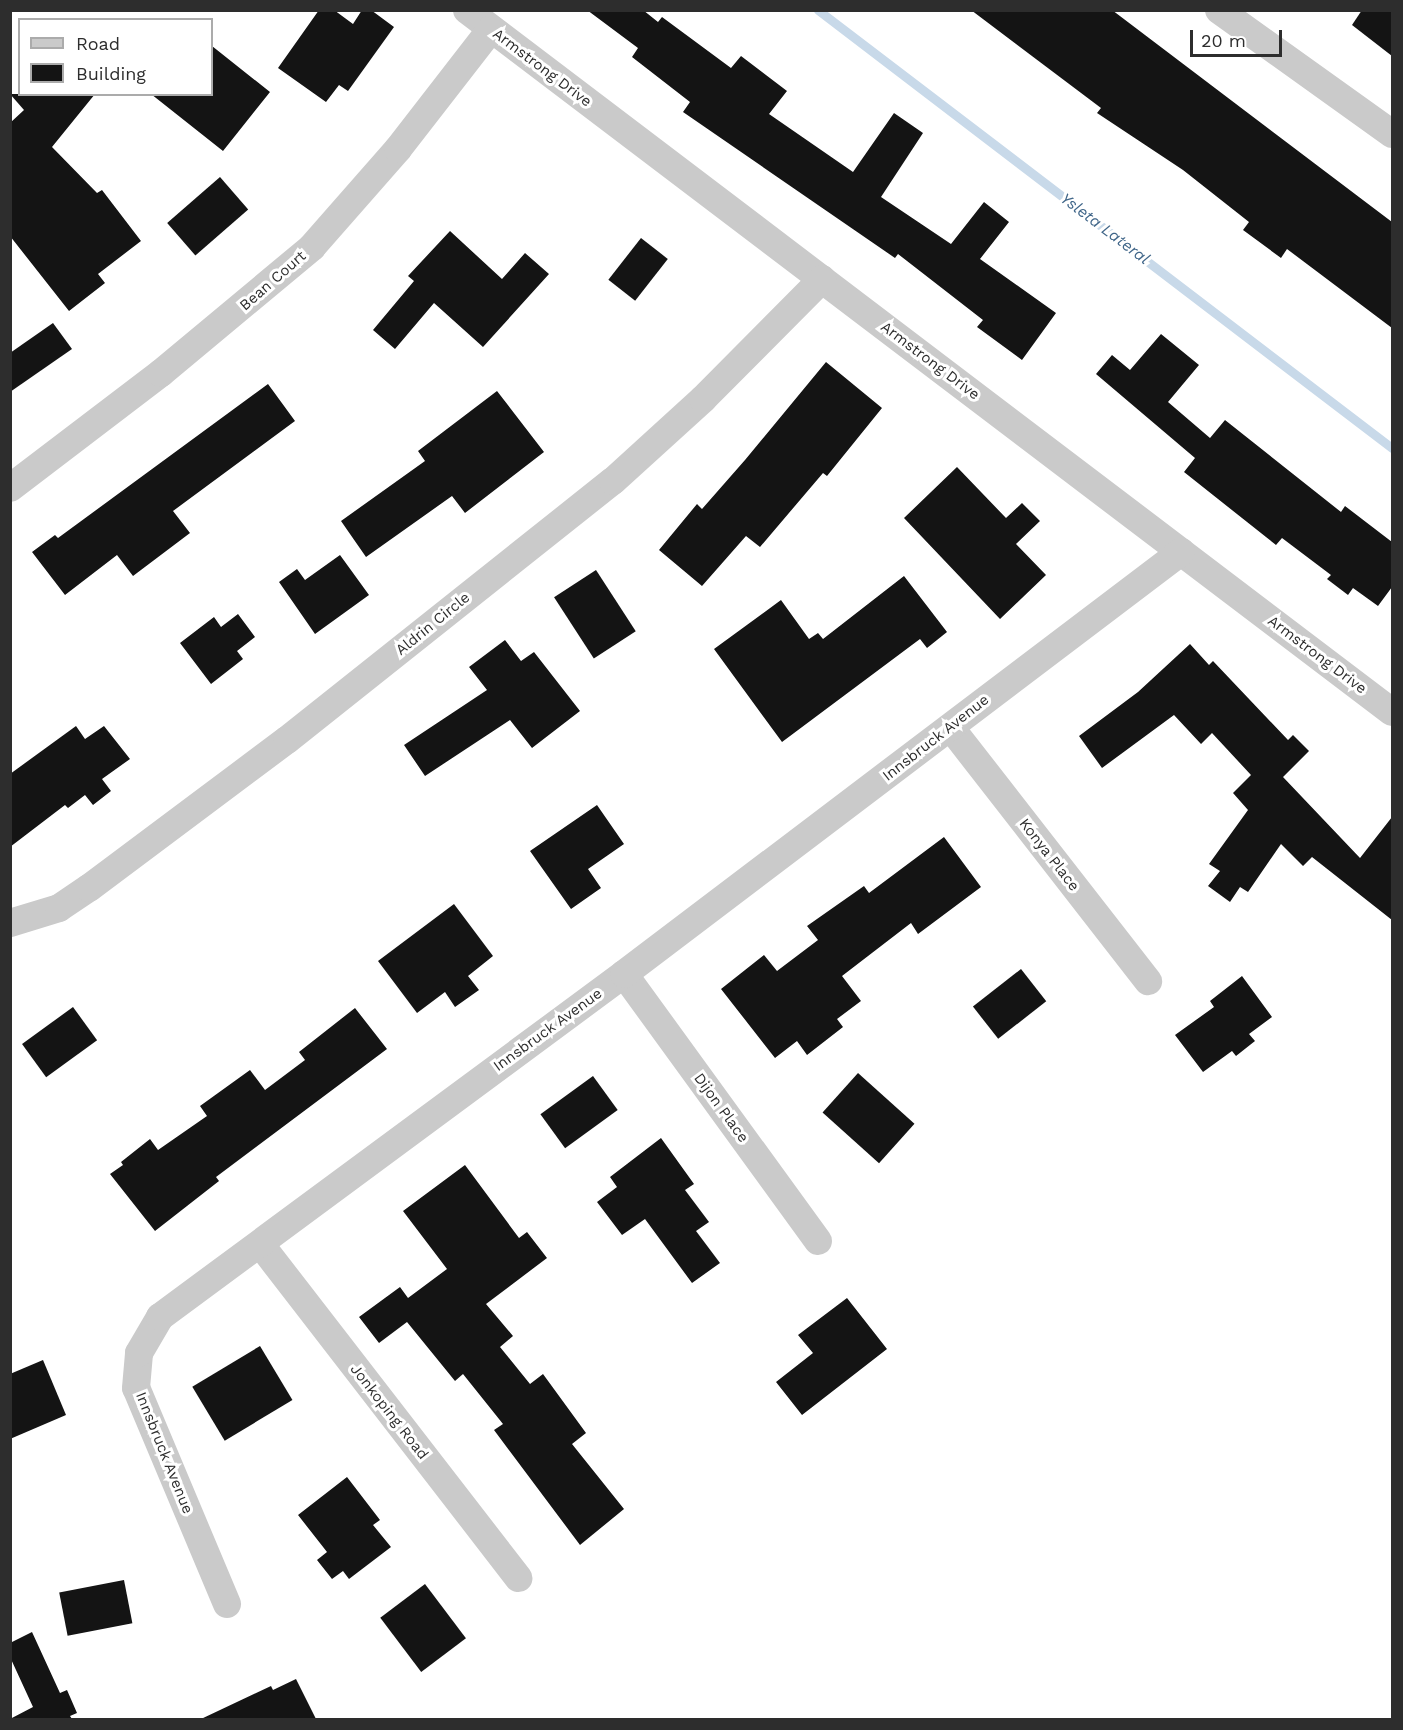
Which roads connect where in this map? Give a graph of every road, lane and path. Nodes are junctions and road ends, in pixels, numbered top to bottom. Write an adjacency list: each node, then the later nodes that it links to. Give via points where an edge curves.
1 (467, 10): 3 (street, Armstrong Drive)
2 (1219, 10): 4 (street)
3 (491, 29): 5 (street, Armstrong Drive); 6 (street, Bean Court, via 398,149 312,247 161,373)
4 (1392, 134)
5 (822, 279): 7 (street, Armstrong Drive); 10 (street, Aldrin Circle, via 703,399 613,481 297,732 59,908)
6 (10, 488)
7 (1181, 552): 8 (street, Armstrong Drive); 9 (street, Innsbruck Avenue)
8 (1392, 712)
9 (951, 728): 11 (street, Innsbruck Avenue); 12 (street, Konya Place)
10 (10, 923)
11 (624, 974): 13 (street, Dijon Place); 14 (street, Innsbruck Avenue)
12 (1148, 981)
13 (818, 1241)
14 (261, 1245): 15 (street, Jonkoping Road); 16 (street, Innsbruck Avenue, via 160,1317 146,1338 136,1369 143,1410)
15 (518, 1578)
16 (227, 1604)

